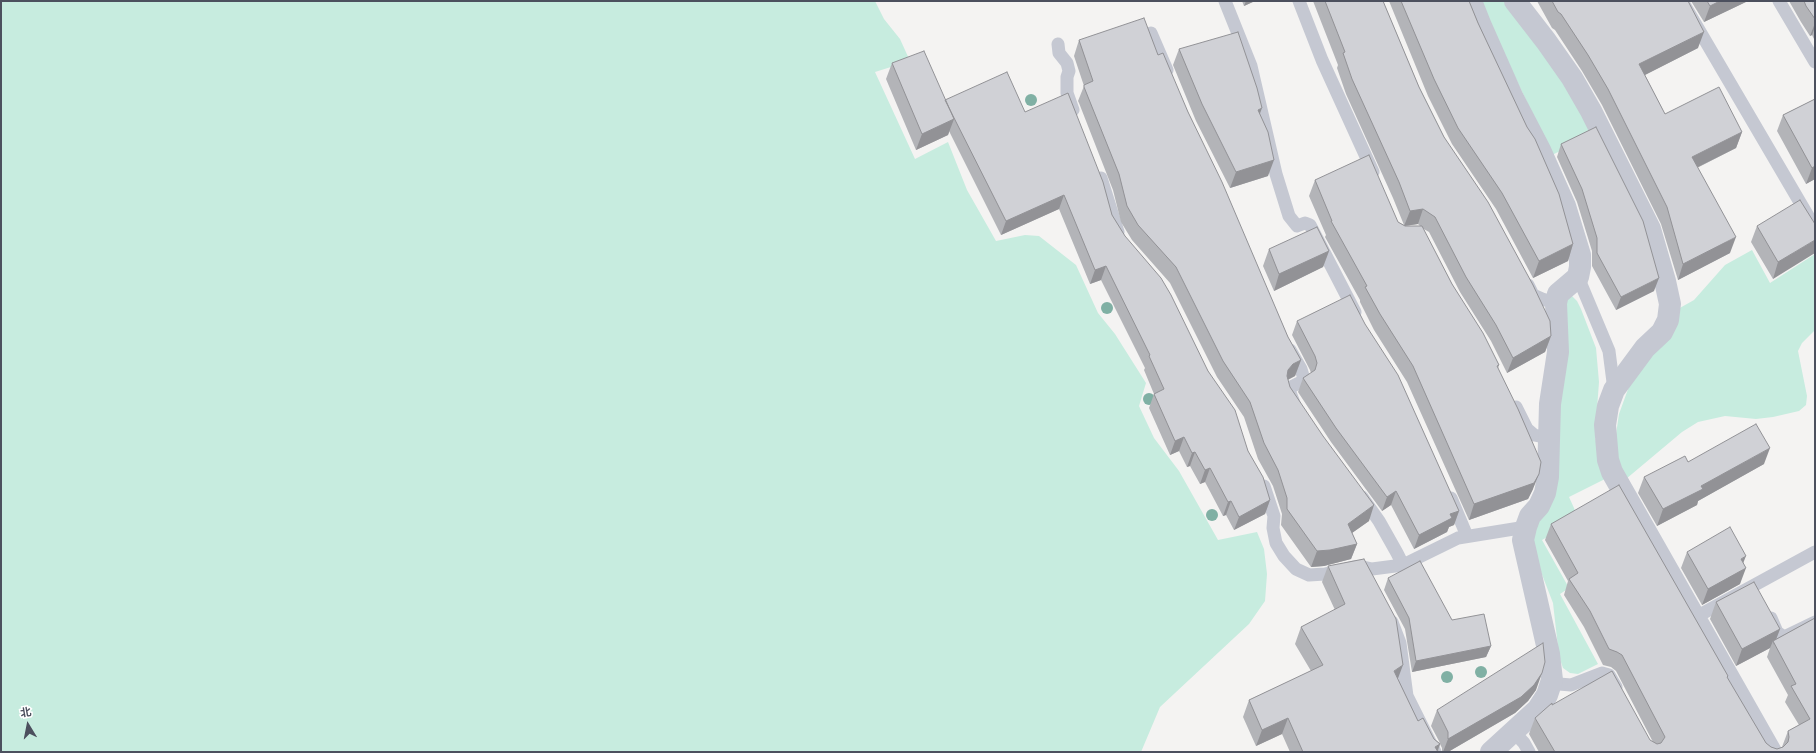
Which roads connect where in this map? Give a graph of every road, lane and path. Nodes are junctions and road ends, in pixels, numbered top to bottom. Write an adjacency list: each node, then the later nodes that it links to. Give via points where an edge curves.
1 (1225, 1): 19 (lane, via 1251,66 1276,174 1289,216 1297,226 1305,223 1310,225)
2 (1299, 1): 13 (lane, via 1322,60)
3 (1471, 1): 17 (street, via 1564,206 1580,255)
4 (1515, 1): 21 (street, via 1572,78 1591,111 1650,229 1666,281 1670,304 1668,320 1662,332 1645,348)
5 (1682, 1): 14 (lane)
6 (1779, 1): 9 (lane)
7 (1151, 33): 10 (lane)
8 (1058, 44): 11 (lane, via 1059,52 1070,71 1067,77 1067,93)
9 (1815, 62)
10 (1172, 83)
11 (1080, 123)
12 (1096, 165): 15 (lane, via 1114,225)
13 (1379, 184)
14 (1815, 228)
15 (1126, 245)
16 (1524, 277): 18 (lane, via 1533,294 1542,300)
17 (1578, 277): 18 (street, via 1558,294); 21 (lane, via 1609,350)
18 (1556, 303): 24 (street, via 1558,352 1550,404)
19 (1360, 321)
20 (1286, 338): 23 (lane, via 1304,379 1289,390)
21 (1614, 390): 34 (street, via 1605,426 1608,460 1612,472)
22 (1511, 395): 24 (lane, via 1527,428 1534,435)
23 (1300, 411)
24 (1549, 438): 28 (street, via 1545,493)
25 (1259, 475): 31 (lane, via 1274,516 1276,543 1296,569 1309,575 1364,567 1372,575)
26 (1354, 486): 31 (lane, via 1379,521)
27 (1447, 489): 29 (lane)
28 (1526, 527): 29 (lane); 36 (street, via 1523,540 1549,654)
29 (1467, 536): 31 (lane)
30 (1815, 552): 32 (lane)
31 (1403, 565)
32 (1755, 586): 34 (lane); 35 (lane, via 1777,632 1784,637)
33 (1388, 613): 39 (lane, via 1398,633 1407,696)
34 (1696, 617): 42 (street)
35 (1815, 622)
36 (1552, 680): 37 (lane, via 1559,684 1571,685 1602,673 1609,675); 38 (street, via 1547,695 1538,709)
37 (1621, 696)
38 (1513, 731): 40 (street); 41 (lane)
39 (1435, 752)
40 (1491, 752)
41 (1529, 752)
42 (1771, 752)

